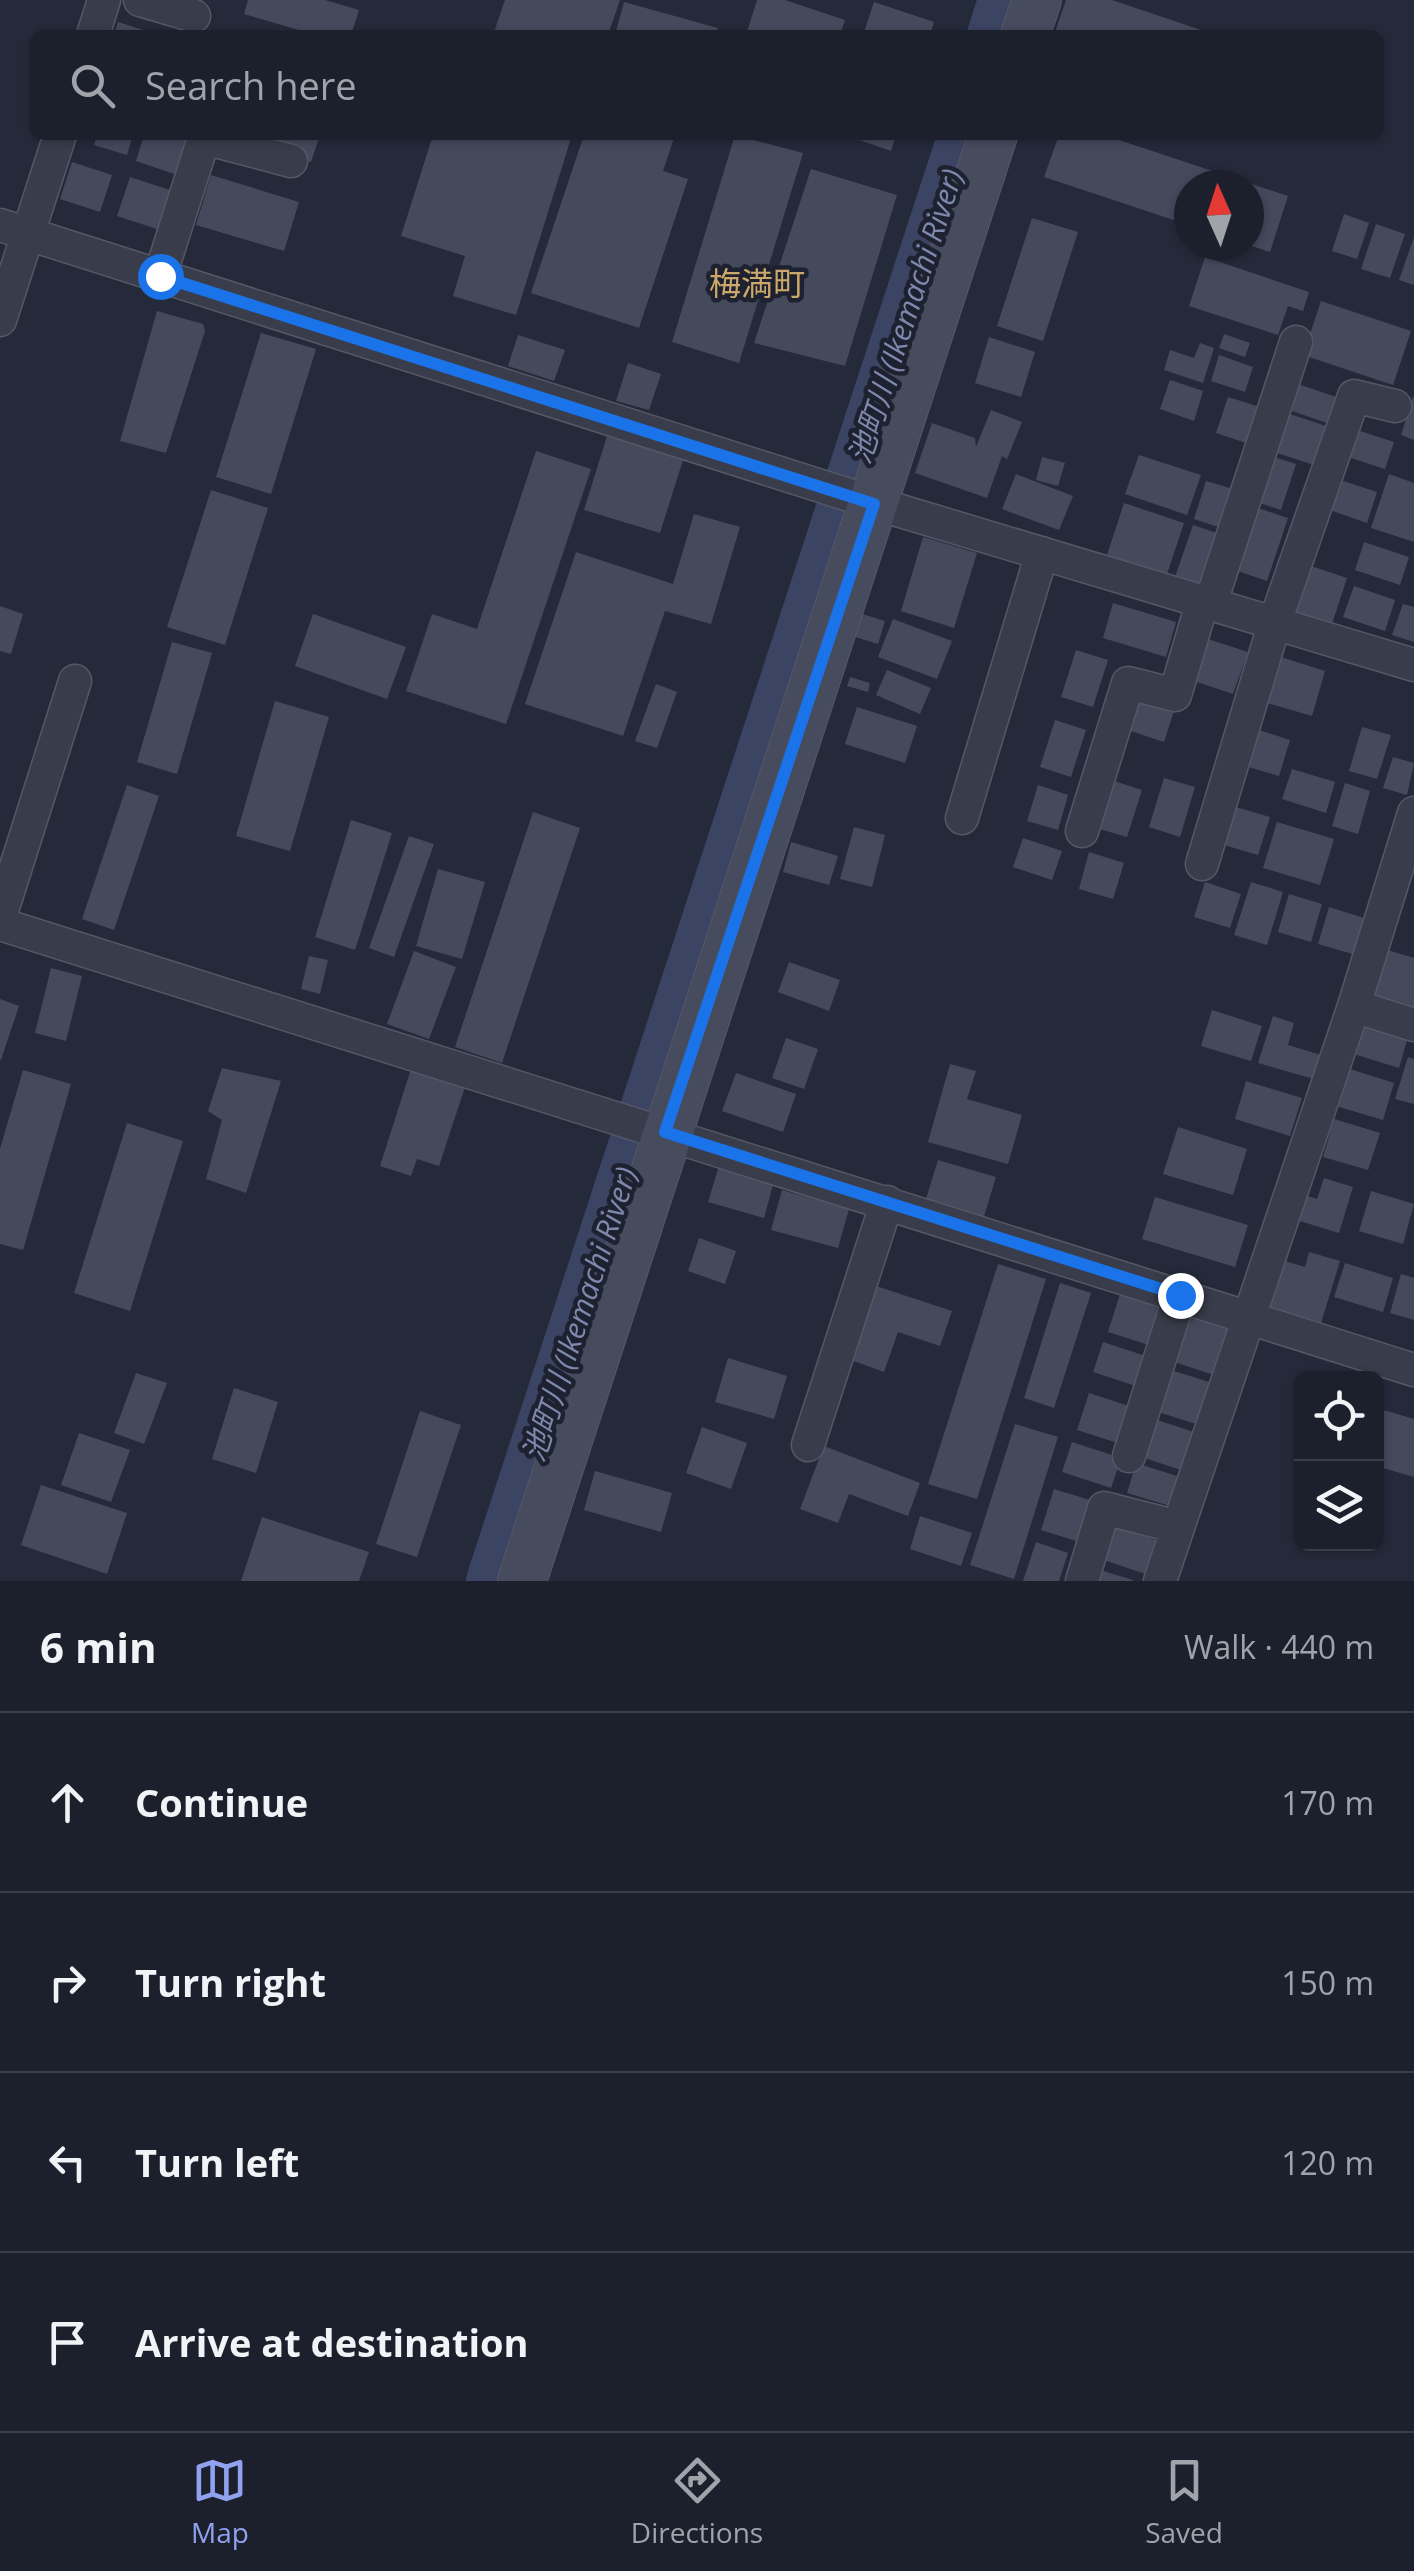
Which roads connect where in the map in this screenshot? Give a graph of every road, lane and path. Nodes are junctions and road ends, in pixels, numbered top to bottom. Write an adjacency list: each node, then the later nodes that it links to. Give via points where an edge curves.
1 (104, 0): 5 (street)
2 (140, 0): 4 (street)
3 (1037, 0): 6 (street)
4 (194, 16)
5 (95, 30)
6 (1028, 30)
7 (58, 140): 12 (street)
8 (203, 140): 13 (street)
9 (218, 140): 11 (street)
10 (991, 140): 17 (street)
11 (290, 161)
12 (14, 230): 13 (street); 14 (street)
13 (160, 276): 17 (street)
14 (0, 320)
15 (1296, 342): 19 (street)
16 (1395, 406): 20 (street, via 1354,396)
17 (874, 504): 18 (street); 31 (street)
18 (1042, 553): 19 (street); 24 (street)
19 (1207, 601): 20 (street); 25 (street, via 1175,695 1128,683)
20 (1275, 622): 21 (street); 26 (street)
21 (1414, 665)
22 (74, 681): 27 (street)
23 (1414, 813): 29 (street)
24 (962, 818)
25 (1082, 831)
26 (1202, 864)
27 (0, 917)
28 (0, 924): 31 (street)
29 (1354, 1006): 30 (street); 34 (street)
30 (1414, 1025)
31 (665, 1132): 32 (street); 39 (street)
32 (887, 1202): 33 (street); 36 (street)
33 (1180, 1295): 34 (street); 37 (street)
34 (1248, 1316): 35 (street); 38 (street)
35 (1414, 1370)
36 (808, 1445)
37 (1129, 1456)
38 (1178, 1527): 40 (street, via 1104,1508); 41 (street)
39 (522, 1581)
40 (1082, 1581)
41 (1160, 1581)

